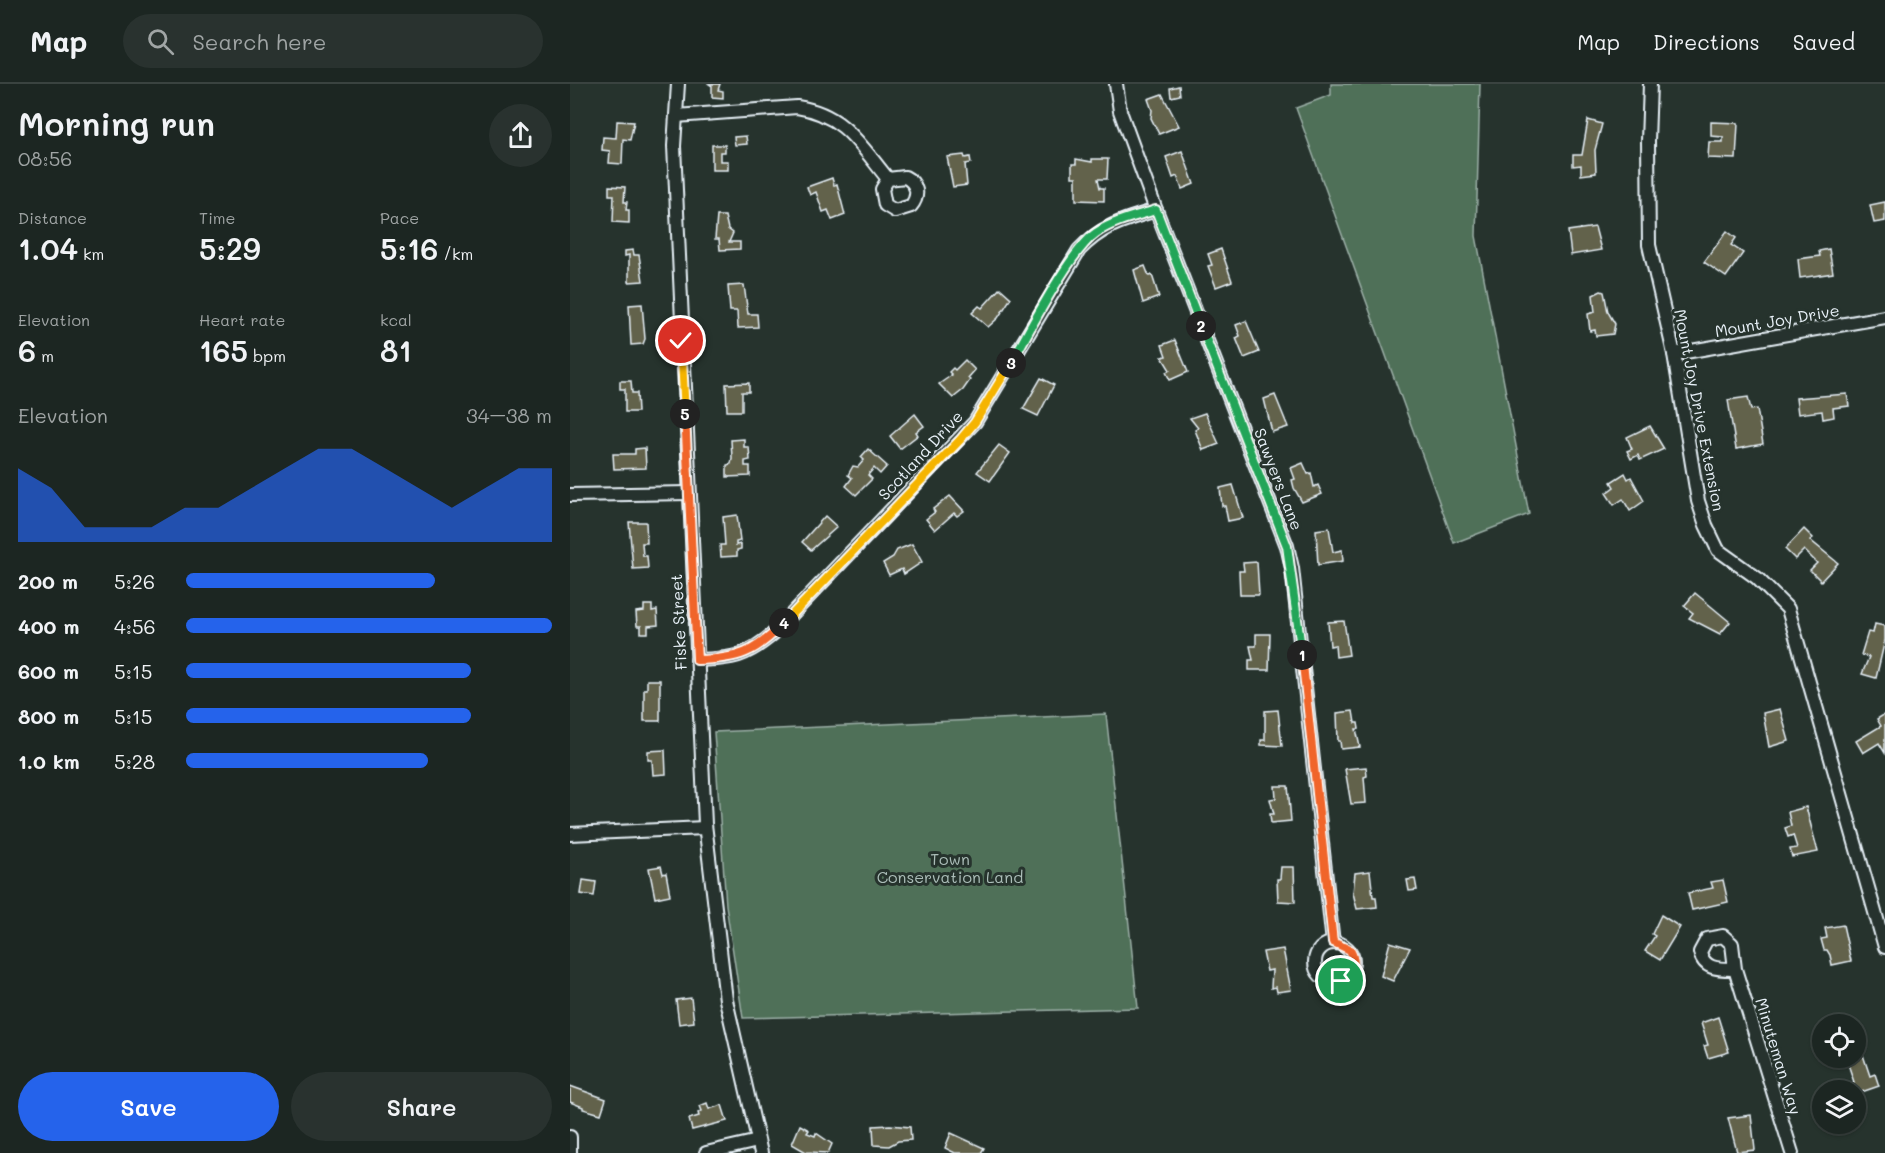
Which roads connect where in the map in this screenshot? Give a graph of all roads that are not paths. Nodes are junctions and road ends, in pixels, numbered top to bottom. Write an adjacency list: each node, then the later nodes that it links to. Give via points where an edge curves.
1 (678, 84): 4 (street, Fiske Street)
2 (1116, 84): 6 (street, Sawyers Lane, via 1120,111)
3 (1650, 84): 8 (street, Mount Joy Drive Extension, via 1649,245)
4 (676, 116): 5 (street, via 812,109 848,129); 9 (street, Fiske Street)
5 (888, 179)
6 (1156, 210): 11 (street, Scotland Drive, via 1095,233 1079,250 975,422 774,633 740,657); 14 (street, Sawyers Lane, via 1287,546)
7 (1885, 317): 8 (street, Mount Joy Drive)
8 (1674, 354): 15 (street, Mount Joy Drive Extension, via 1698,501 1706,525 1718,550 1757,578 1788,609)
9 (689, 493): 10 (street); 11 (street, Fiske Street)
10 (570, 495)
11 (697, 660): 12 (street, Fiske Street)
12 (705, 828): 13 (street); 18 (street, Fiske Street, via 726,1000)
13 (570, 834)
14 (1333, 942)
15 (1885, 947)
16 (1735, 969): 21 (street, Minuteman Way)
17 (570, 1137): 19 (street)
18 (759, 1147): 20 (street)
19 (572, 1153)
20 (706, 1153)
21 (1792, 1153)

